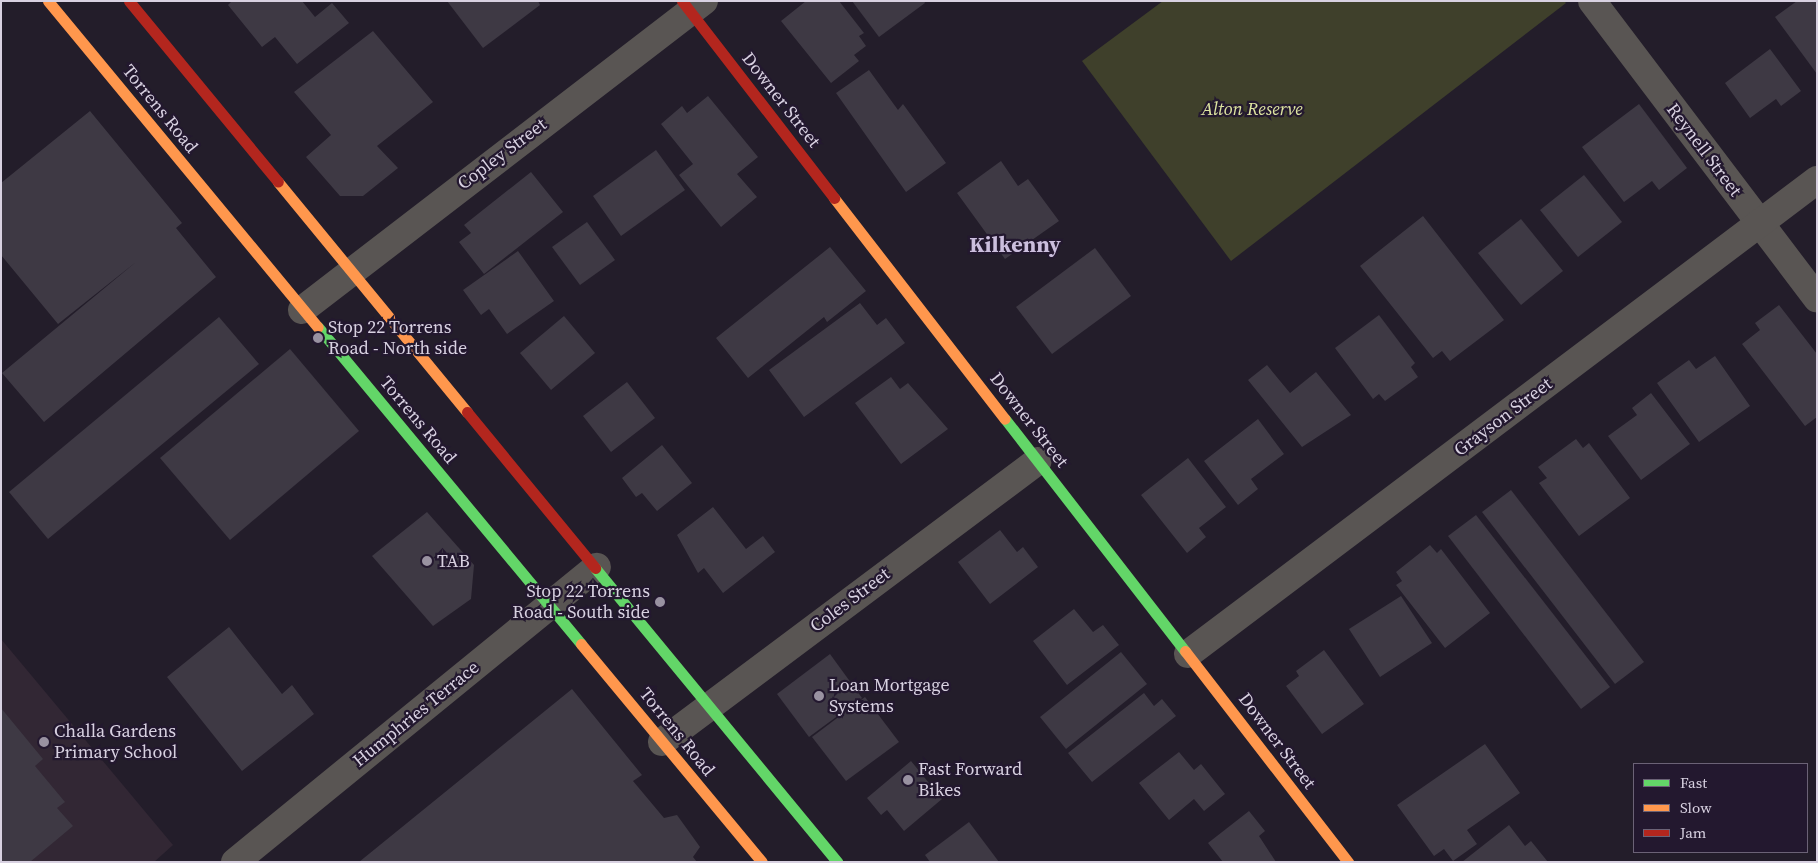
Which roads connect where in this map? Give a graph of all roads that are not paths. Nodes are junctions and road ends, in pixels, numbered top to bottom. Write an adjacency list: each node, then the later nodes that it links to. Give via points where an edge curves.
1 (48, 1): 9 (main road, Torrens Road)
2 (129, 1): 7 (main road)
3 (1592, 1): 6 (street, Reynell Street)
4 (692, 5): 7 (street, Copley Street); 10 (main road, Downer Street)
5 (1817, 180): 6 (street, Grayson Street)
6 (1760, 223): 8 (street, Reynell Street); 13 (street, Grayson Street)
7 (350, 270): 9 (street, Copley Street); 11 (main road)
8 (1817, 298)
9 (302, 310): 12 (main road, Torrens Road)
10 (1038, 461): 13 (main road, Downer Street); 14 (street, Coles Street)
11 (597, 567): 12 (street, Humphries Terrace); 14 (main road)
12 (551, 604): 15 (main road, Torrens Road); 16 (street, Humphries Terrace)
13 (1188, 654): 19 (main road, Downer Street)
14 (710, 705): 15 (street, Coles Street); 18 (main road)
15 (662, 742): 17 (main road, Torrens Road)
16 (235, 862)
17 (762, 862)
18 (837, 862)
19 (1348, 862)

